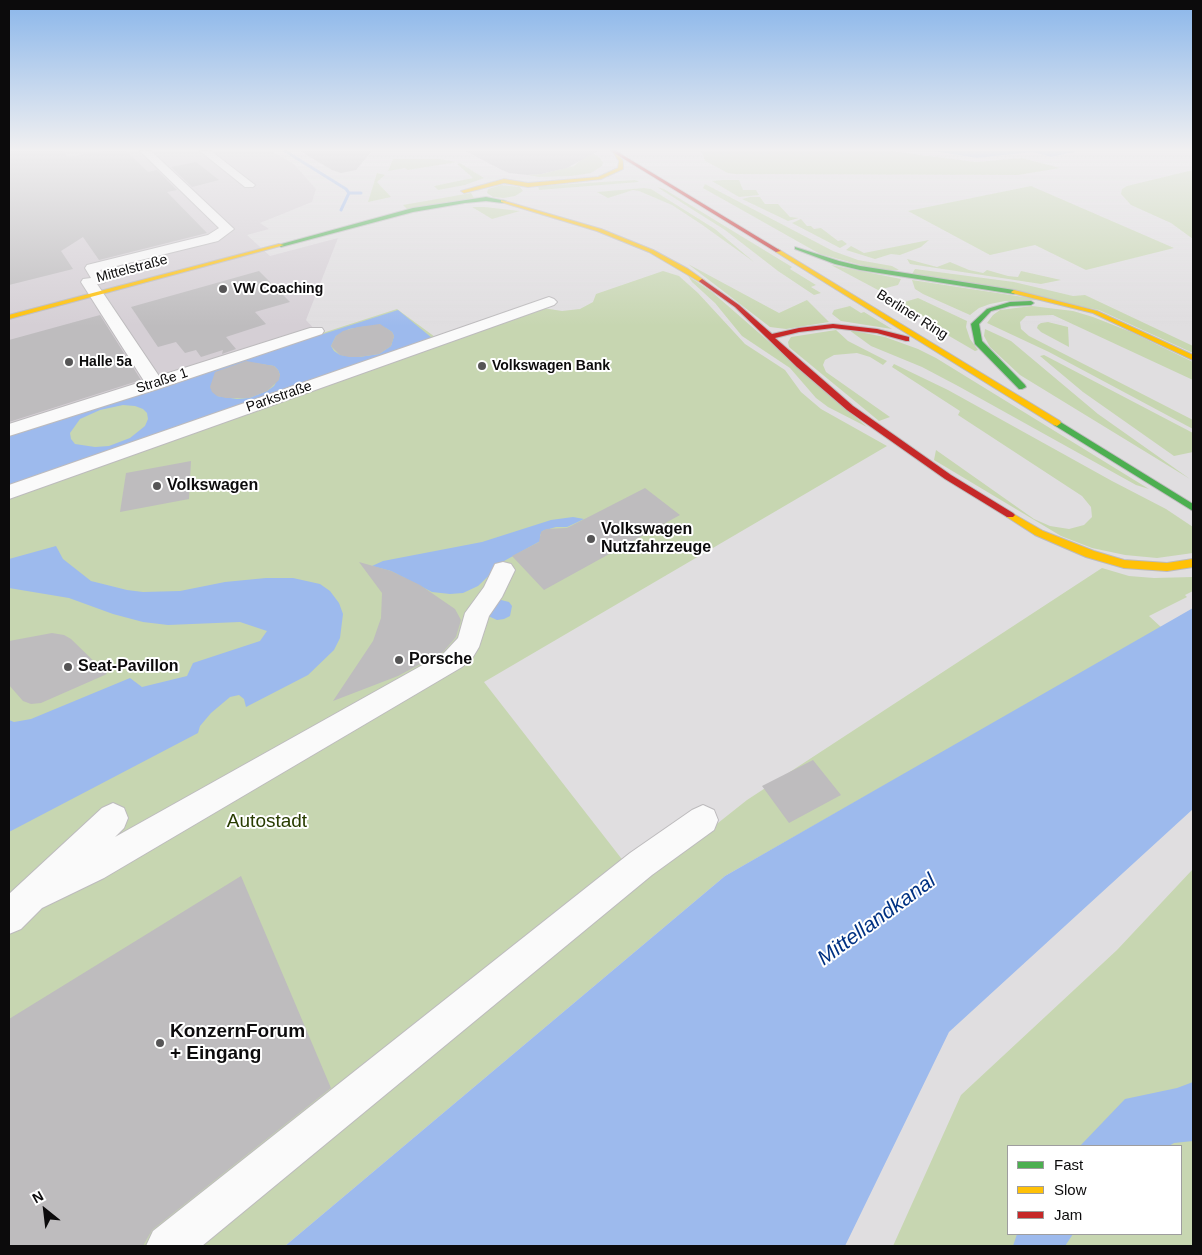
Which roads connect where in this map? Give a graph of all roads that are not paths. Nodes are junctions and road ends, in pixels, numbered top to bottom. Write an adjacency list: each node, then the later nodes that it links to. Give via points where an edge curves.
1 (207, 210): 12 (street, via 227,229 213,238 92,268)
2 (375, 210): 8 (main road)
3 (415, 210): 10 (main road, Mittelstraße)
4 (523, 210): 7 (main road)
5 (709, 210): 19 (main road, Berliner Ring)
6 (726, 210): 11 (main road, Berliner Ring)
7 (536, 211): 17 (main road, via 599,230 662,256 737,306)
8 (303, 227)
9 (284, 232): 10 (main road)
10 (296, 241): 12 (main road, Mittelstraße, via 263,250 211,254)
11 (781, 243): 15 (main road, via 837,263 1038,296 1095,312); 21 (main road, Berliner Ring)
12 (94, 284): 14 (main road, Mittelstraße); 20 (street)
13 (548, 302): 24 (street, Parkstraße)
14 (9, 317)
15 (1129, 328): 18 (main road); 21 (main road, via 1066,307 1027,302 989,310 977,322 976,334 981,346)
16 (316, 331): 20 (street, Straße 1)
17 (770, 337): 19 (main road, via 824,326 857,327 894,335); 26 (main road, via 828,390 880,430 1039,533 1124,564 1167,567)
18 (1193, 358)
19 (968, 367): 25 (main road, Berliner Ring)
20 (154, 384): 23 (street, Straße 1)
21 (1028, 392): 22 (main road, Berliner Ring)
22 (1078, 422)
23 (9, 430)
24 (9, 492)
25 (1193, 508)
26 (1193, 564)
27 (503, 570): 30 (street, via 494,591 477,613 470,640 453,660)
28 (113, 818): 30 (street)
29 (703, 820): 31 (street, via 641,864)
30 (19, 907)
31 (168, 1246)

